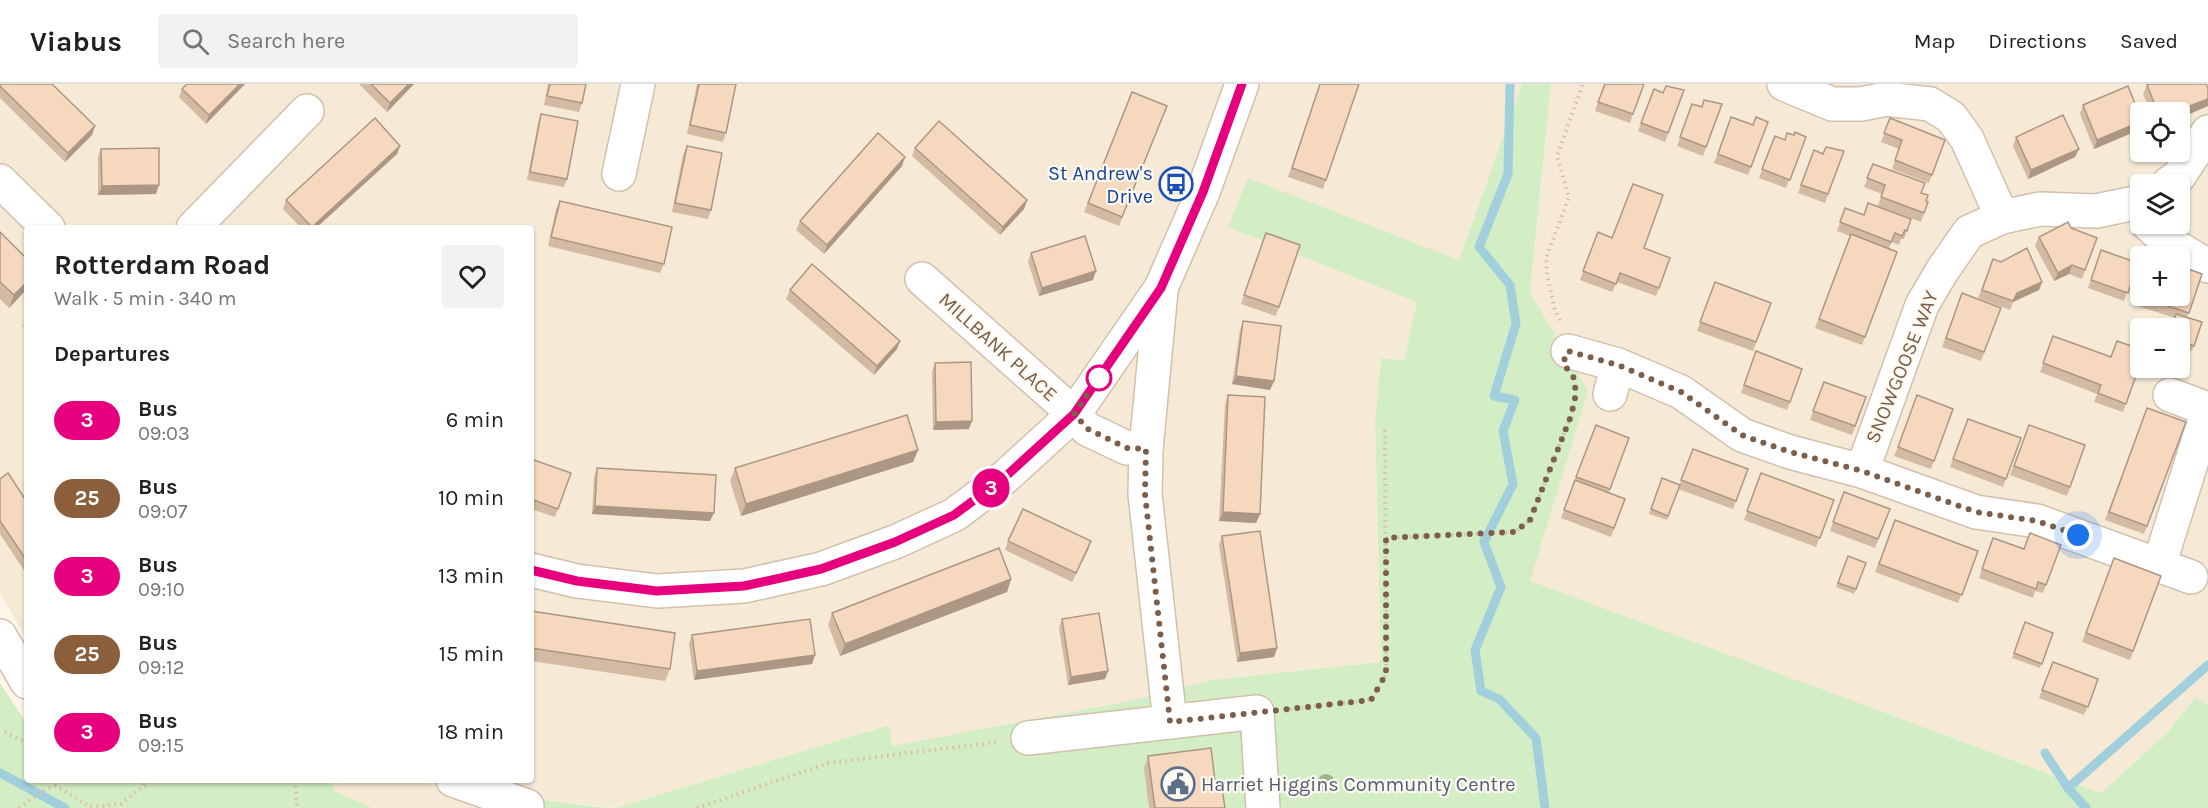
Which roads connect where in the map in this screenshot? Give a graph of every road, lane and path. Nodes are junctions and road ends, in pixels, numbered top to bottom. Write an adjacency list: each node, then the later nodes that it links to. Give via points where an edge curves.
1 (638, 84): 8 (street)
2 (1242, 84): 18 (street, via 1203,192)
3 (1583, 84): 19 (path, via 1557,156 1569,197 1546,258 1555,310 1569,337)
4 (1784, 84): 5 (street, via 1832,104)
5 (1934, 94): 12 (street, via 1967,139)
6 (307, 111): 14 (street)
7 (2208, 132): 9 (street)
8 (619, 174)
9 (2180, 174)
10 (0, 181): 13 (street)
11 (2130, 212): 12 (street, SNOWGOOSE WAY, via 2040,209)
12 (2002, 217): 25 (street, SNOWGOOSE WAY, via 1970,232 1922,305)
13 (45, 225)
14 (196, 225)
15 (2160, 234): 16 (street)
16 (2208, 266)
17 (922, 279): 22 (street, MILLBANK PLACE)
18 (1161, 288): 22 (street); 24 (street)
19 (1568, 351): 25 (street, via 1614,380 1681,392 1742,435); 26 (path, via 1563,363 1574,378 1576,394 1530,520 1515,532)
20 (2170, 395): 21 (street)
21 (2208, 409): 27 (street)
22 (1074, 414): 24 (street, MILLBANK PLACE, via 1088,429 1127,448); 28 (street, via 1005,477 954,515 821,569 744,586 657,591 577,581)
23 (1385, 430): 26 (path)
24 (1146, 449): 33 (street, via 1145,494)
25 (1862, 471): 27 (street, via 1976,512 2037,521)
26 (1386, 538): 32 (path, via 1386,674 1371,700)
27 (2159, 565): 29 (street)
28 (534, 571)
29 (2192, 577)
30 (0, 636): 31 (street)
31 (24, 677)
32 (1257, 712): 33 (street); 44 (street)
33 (1170, 722): 35 (street)
34 (5, 732): 36 (path)
35 (1028, 738): 43 (path, via 829,763)
36 (24, 741)
37 (149, 783): 41 (path, via 120,804 90,807 56,786)
38 (294, 783): 42 (path)
39 (462, 783): 40 (street)
40 (527, 806)
41 (21, 807)
42 (297, 808)
43 (697, 808)
44 (1263, 808)

